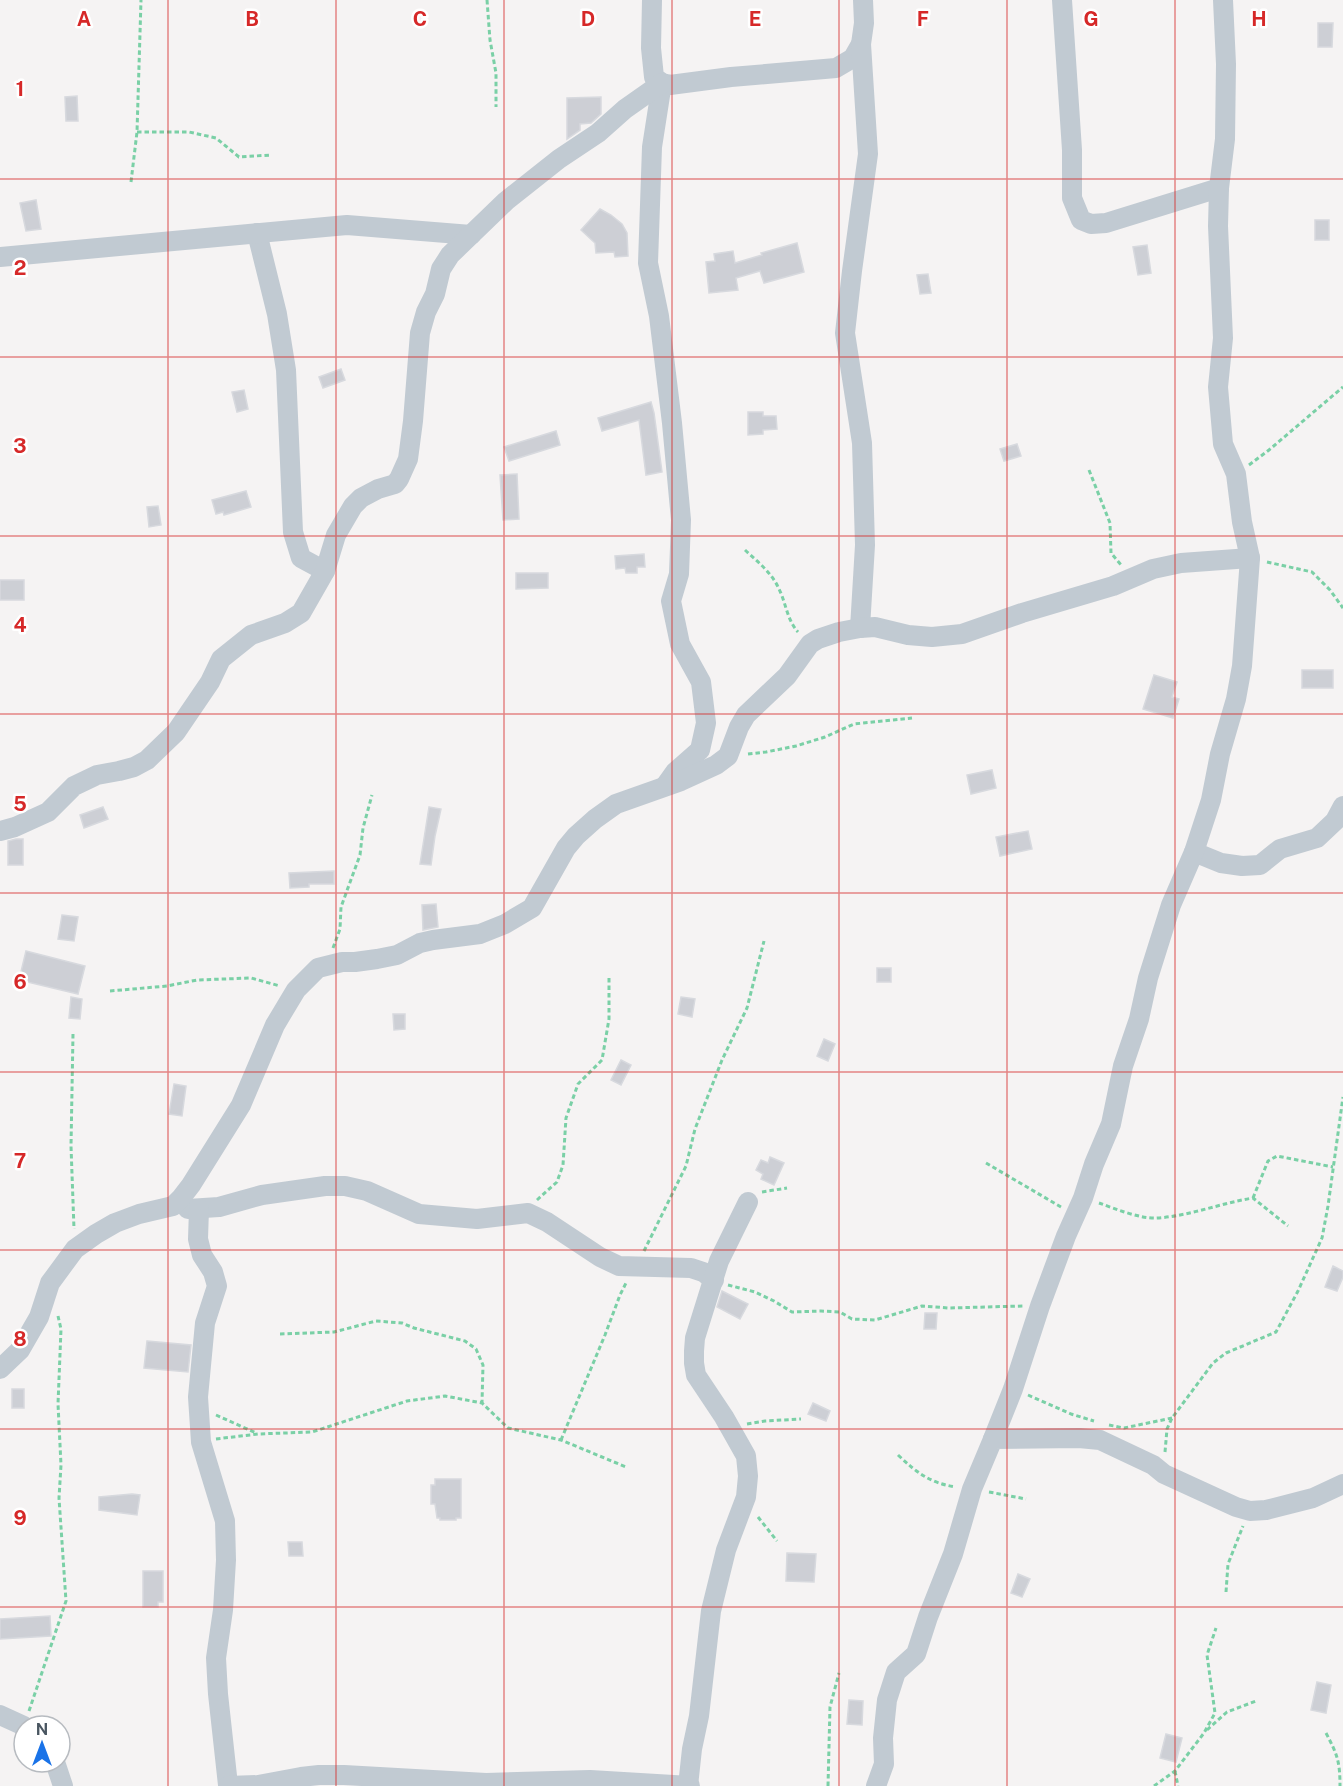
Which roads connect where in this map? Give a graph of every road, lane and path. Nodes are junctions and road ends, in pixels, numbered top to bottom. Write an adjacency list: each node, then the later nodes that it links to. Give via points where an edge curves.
1 (141, 0): 10 (path)
2 (487, 0): 9 (path)
3 (652, 0): 8 (street, via 654,77)
4 (862, 0): 7 (street)
5 (1062, 0): 13 (street, via 1072,198 1081,220 1106,223)
6 (1223, 0): 13 (street, via 1225,138)
7 (861, 44): 8 (street, via 853,58 836,68); 25 (street, via 868,154 845,333 861,443 865,545)
8 (662, 82): 15 (street, via 506,201); 29 (street, via 652,147 648,263 659,316 681,520 679,574 671,601 680,644 701,682 706,723 700,750)
9 (496, 107)
10 (137, 132): 11 (path, via 189,132 216,138 239,157); 12 (path)
11 (271, 155)
12 (131, 182)
13 (1219, 188): 19 (street, via 1223,338 1218,387 1223,444)
14 (257, 233): 15 (street, via 347,225); 16 (street); 22 (street, via 286,370 293,532 301,558)
15 (471, 235): 22 (street, via 441,269 420,333 408,459 391,487 378,489 353,506 336,535)
16 (0, 257)
17 (1343, 387): 19 (path)
18 (1089, 470): 23 (path, via 1110,523 1111,553)
19 (1236, 474): 21 (street)
20 (745, 550): 26 (path, via 768,570 793,626)
21 (1250, 558): 23 (street, via 1181,563); 24 (path, via 1312,572); 33 (street, via 1245,645 1236,699)
22 (325, 571): 32 (street, via 301,614 251,635 221,659 176,732 147,760 74,786 48,812)
23 (1133, 578): 25 (street, via 962,634 932,637)
24 (1343, 608)
25 (860, 628): 26 (street, via 824,636)
26 (810, 645): 28 (street, via 787,676 746,715)
27 (912, 718): 28 (path, via 854,724 796,746)
28 (728, 756): 29 (street)
29 (664, 787): 35 (street, via 616,804 589,824 566,848 532,908 505,924 480,934 420,943 397,955)
30 (372, 795): 35 (path, via 360,855 341,907 340,929)
31 (1343, 806): 33 (street, via 1335,821 1317,838 1276,851 1260,865 1221,863)
32 (0, 831)
33 (1194, 852): 44 (street, via 1171,904 1123,1066 1112,1124)
34 (764, 941): 53 (path, via 747,1008 695,1128 686,1166)
35 (328, 964): 37 (street, via 318,968)
36 (609, 978): 49 (path, via 609,1019 602,1060 578,1084 566,1118 563,1165 557,1182 538,1197)
37 (296, 990): 38 (path, via 251,978); 47 (street, via 275,1025 241,1105 191,1185)
38 (110, 991)
39 (73, 1034): 52 (path, via 71,1146)
40 (1343, 1097): 42 (path)
41 (986, 1162): 50 (path)
42 (1333, 1167): 45 (path, via 1277,1156 1268,1161); 62 (path, via 1322,1238 1276,1332 1226,1353 1213,1363)
43 (787, 1188): 46 (path, via 752,1194)
44 (1083, 1198): 45 (path, via 1155,1218); 50 (street)
45 (1253, 1198): 51 (path)
46 (748, 1202): 54 (street)
47 (173, 1206): 48 (street); 52 (street, via 115,1223)
48 (199, 1209): 49 (street, via 262,1195 345,1186 367,1191 419,1214 477,1219); 60 (street, via 198,1239 217,1286 205,1323)
49 (528, 1213): 53 (street, via 600,1257)
50 (1074, 1216): 56 (street)
51 (1288, 1226)
52 (75, 1249): 55 (street)
53 (635, 1268): 54 (street, via 691,1268); 69 (path, via 620,1295)
54 (714, 1280): 56 (path, via 754,1292 792,1312 840,1312 852,1319 875,1320 922,1306); 66 (street, via 695,1338 694,1363 696,1375)
55 (50, 1283): 58 (street, via 39,1317 20,1350); 84 (path, via 61,1329 59,1498 66,1601)
56 (1040, 1306): 59 (street)
57 (280, 1334): 61 (path, via 334,1332 376,1322 402,1323 465,1341 476,1349 483,1365)
58 (0, 1369)
59 (1013, 1389): 64 (path); 68 (street)
60 (198, 1397): 67 (path, via 216,1416); 70 (street)
61 (482, 1403): 67 (path, via 445,1396 407,1401 312,1432); 69 (path, via 508,1428)
62 (1172, 1418): 65 (path, via 1124,1428); 73 (path, via 1167,1429)
63 (801, 1419): 66 (path)
64 (1098, 1422)
65 (1107, 1424)
66 (730, 1426): 76 (street, via 746,1456)
67 (258, 1434): 70 (path)
68 (993, 1439): 73 (street, via 1100,1440); 75 (street)
69 (561, 1440): 72 (path)
70 (201, 1442): 88 (street, via 225,1521 223,1610 216,1658)
71 (898, 1455): 75 (path, via 918,1474 944,1485)
72 (626, 1467)
73 (1164, 1474): 78 (street)
74 (1343, 1484): 78 (street, via 1313,1498)
75 (972, 1490): 77 (path); 91 (street, via 916,1654 896,1672 893,1681 886,1709 884,1764)
76 (746, 1497): 79 (path); 89 (street, via 726,1550 711,1611)
77 (1026, 1498)
78 (1250, 1511): 80 (path, via 1228,1564)
79 (777, 1541)
80 (1226, 1592)
81 (1216, 1628): 85 (path, via 1208,1655 1215,1713)
82 (839, 1673): 90 (path, via 830,1707)
83 (1256, 1701): 85 (path, via 1227,1712)
84 (28, 1714)
85 (1203, 1733): 87 (path)
86 (1326, 1733): 94 (path, via 1337,1753)
87 (1175, 1772): 92 (path); 93 (path)
88 (228, 1786): 89 (street, via 258,1785 301,1776 344,1775 486,1783 590,1780)
89 (689, 1786)
90 (828, 1786)
91 (876, 1786)
92 (1154, 1786)
93 (1178, 1786)
94 (1340, 1786)

